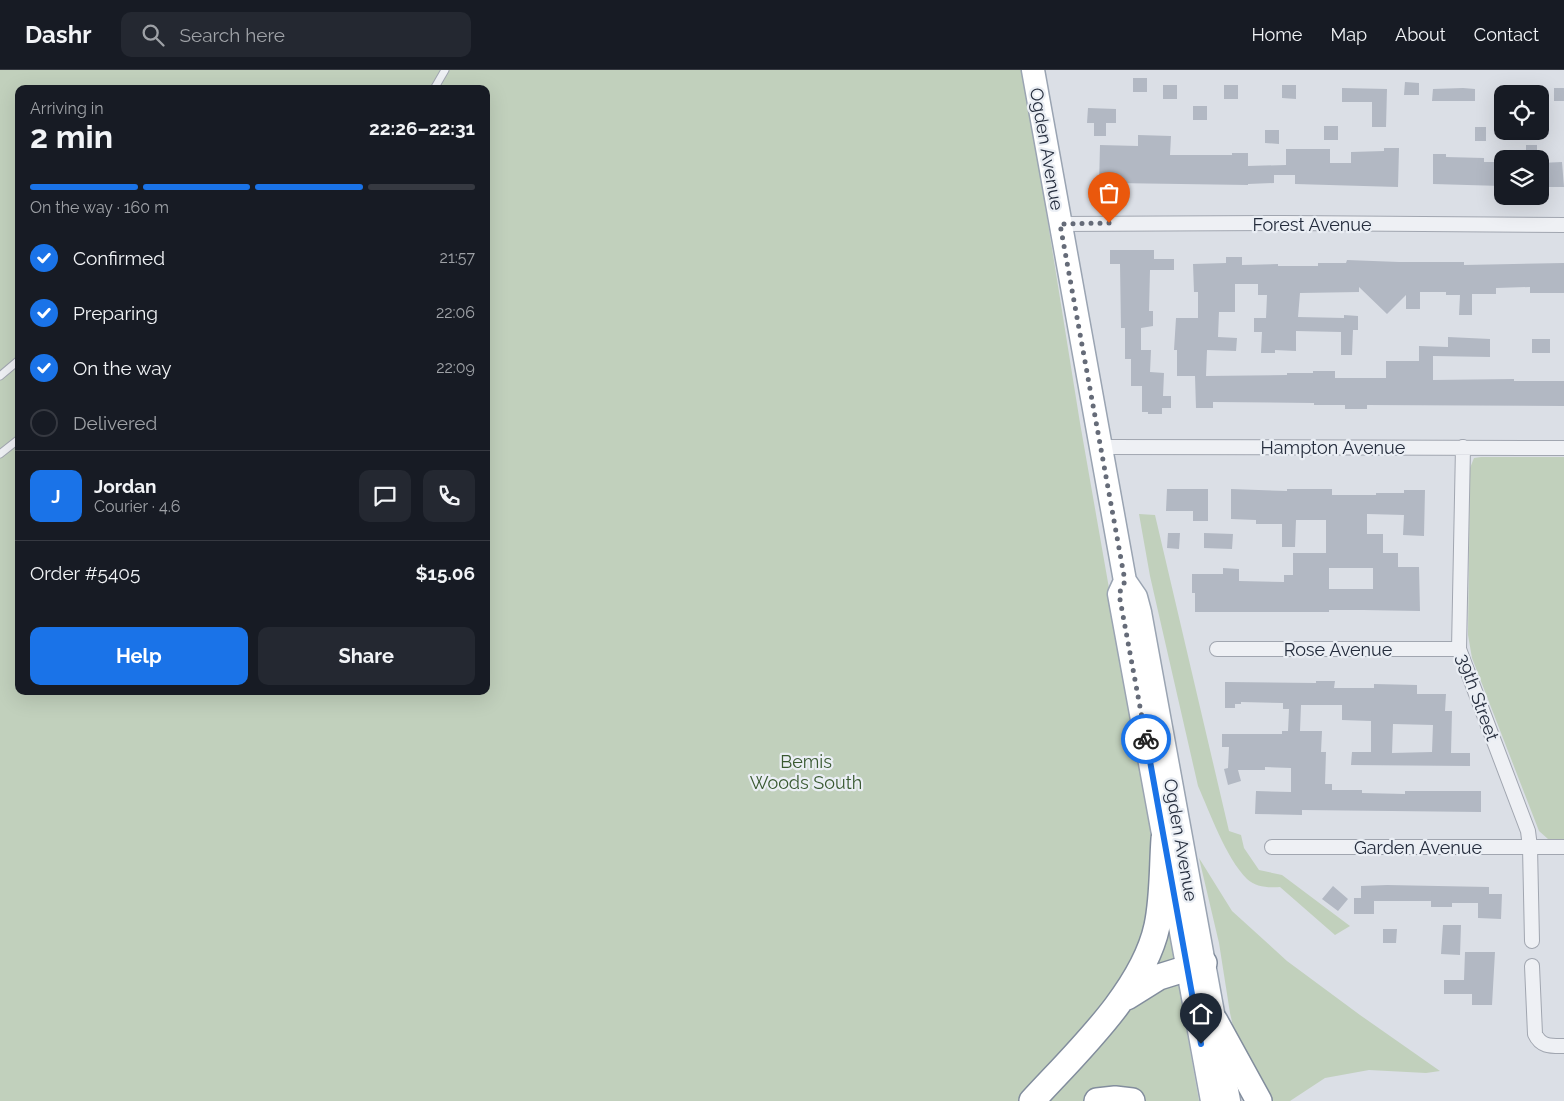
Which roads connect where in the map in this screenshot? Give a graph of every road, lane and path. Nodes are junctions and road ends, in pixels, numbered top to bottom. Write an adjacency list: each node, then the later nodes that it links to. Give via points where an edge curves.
1 (445, 70): 3 (lane)
2 (1033, 70): 4 (main road, Ogden Avenue)
3 (436, 85)
4 (1060, 224): 5 (street, Forest Avenue); 9 (main road, Ogden Avenue)
5 (1564, 225)
6 (15, 363): 7 (lane)
7 (0, 376)
8 (15, 442): 12 (lane)
9 (1102, 447): 10 (street, Hampton Avenue); 13 (main road, Ogden Avenue)
10 (1463, 447): 11 (street, Hampton Avenue); 15 (street, 39th Street)
11 (1564, 448)
12 (0, 454)
13 (1125, 581): 16 (main road, Ogden Avenue, via 1119,594); 21 (main road, Ogden Avenue, via 1136,597)
14 (1216, 649): 15 (street, Rose Avenue)
15 (1460, 649): 18 (street, 39th Street, via 1528,831)
16 (1164, 839): 21 (main road, Ogden Avenue); 23 (highway, via 1157,927 1137,976)
17 (1272, 847): 18 (street, Garden Avenue)
18 (1530, 847): 19 (street, Garden Avenue); 20 (street, 39th Street)
19 (1564, 847)
20 (1532, 941)
21 (1196, 965): 23 (highway, via 1157,978); 24 (main road, Ogden Avenue); 29 (main road, Ogden Avenue)
22 (1532, 966): 25 (street, via 1533,1026 1538,1040 1551,1046)
23 (1118, 1003): 26 (highway)
24 (1215, 1021): 30 (main road, Ogden Avenue); 31 (highway)
25 (1564, 1046)
26 (1032, 1101)
27 (1097, 1101): 28 (highway)
28 (1132, 1101)
29 (1212, 1101)
30 (1229, 1101)
31 (1259, 1101)

